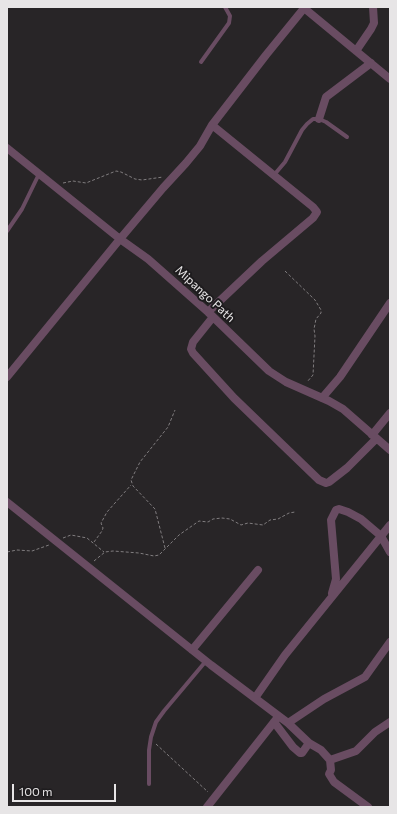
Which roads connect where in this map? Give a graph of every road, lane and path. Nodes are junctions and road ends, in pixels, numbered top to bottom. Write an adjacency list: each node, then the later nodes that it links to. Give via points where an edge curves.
1 (225, 7): 5 (lane, via 230,16 229,23)
2 (373, 7): 4 (street, via 374,23)
3 (305, 8): 4 (street); 9 (street)
4 (356, 51): 6 (street)
5 (201, 62)
6 (371, 63): 7 (street); 8 (street, via 326,96)
7 (390, 78)
8 (319, 119): 10 (lane); 13 (lane, via 314,119 302,130)
9 (212, 125): 13 (street); 14 (street, via 200,146)
10 (348, 137)
11 (7, 148): 12 (street, Mipango Path)
12 (39, 174): 15 (street, Mipango Path); 16 (lane, via 22,209)
13 (274, 175): 20 (street, via 313,207 316,215 262,261)
14 (172, 178): 15 (path, via 165,176 142,180 116,171 86,183 67,181); 17 (street)
15 (57, 188): 17 (street, Mipango Path)
16 (7, 231)
17 (120, 239): 20 (street, Mipango Path, via 148,259); 21 (street)
18 (285, 271): 22 (path, via 315,300 321,310 314,329 313,375)
19 (390, 303): 23 (street, via 340,377)
20 (210, 315): 22 (street, Mipango Path, via 269,371); 26 (street, via 193,342 193,353 234,398 319,480 329,482 347,468)
21 (7, 377)
22 (301, 389): 23 (street, Mipango Path)
23 (322, 398): 26 (street, Mipango Path, via 343,409)
24 (175, 410): 28 (path, via 168,427 137,467 131,478)
25 (390, 413): 26 (street)
26 (374, 437): 27 (street, Mipango Path)
27 (390, 450)
28 (132, 485): 34 (path, via 107,512 101,524 102,531); 35 (path, via 155,509)
29 (7, 502): 33 (street)
30 (295, 512): 35 (path, via 263,525 240,525 222,518 208,522 199,521)
31 (390, 525): 32 (street)
32 (381, 536): 38 (street); 41 (street); 41 (street, via 361,519 348,512 336,510 331,520 336,579)
33 (57, 542): 34 (path, via 74,535); 36 (path, via 32,551); 39 (street)
34 (94, 542): 37 (path)
35 (165, 549): 37 (path, via 157,556)
36 (7, 552)
37 (105, 552): 39 (path)
38 (390, 552)
39 (88, 566): 43 (street)
40 (258, 570): 43 (street)
41 (330, 598): 45 (street)
42 (390, 642): 48 (street, via 365,677 324,699)
43 (192, 650): 44 (street)
44 (206, 661): 45 (street); 49 (lane, via 164,710 156,722)
45 (255, 698): 46 (street)
46 (276, 720): 48 (street); 50 (street, via 293,747 301,754); 53 (street)
47 (390, 722): 51 (street, via 375,732 356,751)
48 (288, 723): 50 (street)
49 (151, 737): 52 (lane); 53 (path)
50 (309, 743): 51 (street, via 321,750)
51 (330, 760): 55 (street, via 329,774 334,782)
52 (149, 784)
53 (215, 798): 54 (street)
54 (207, 807)
55 (368, 807)

